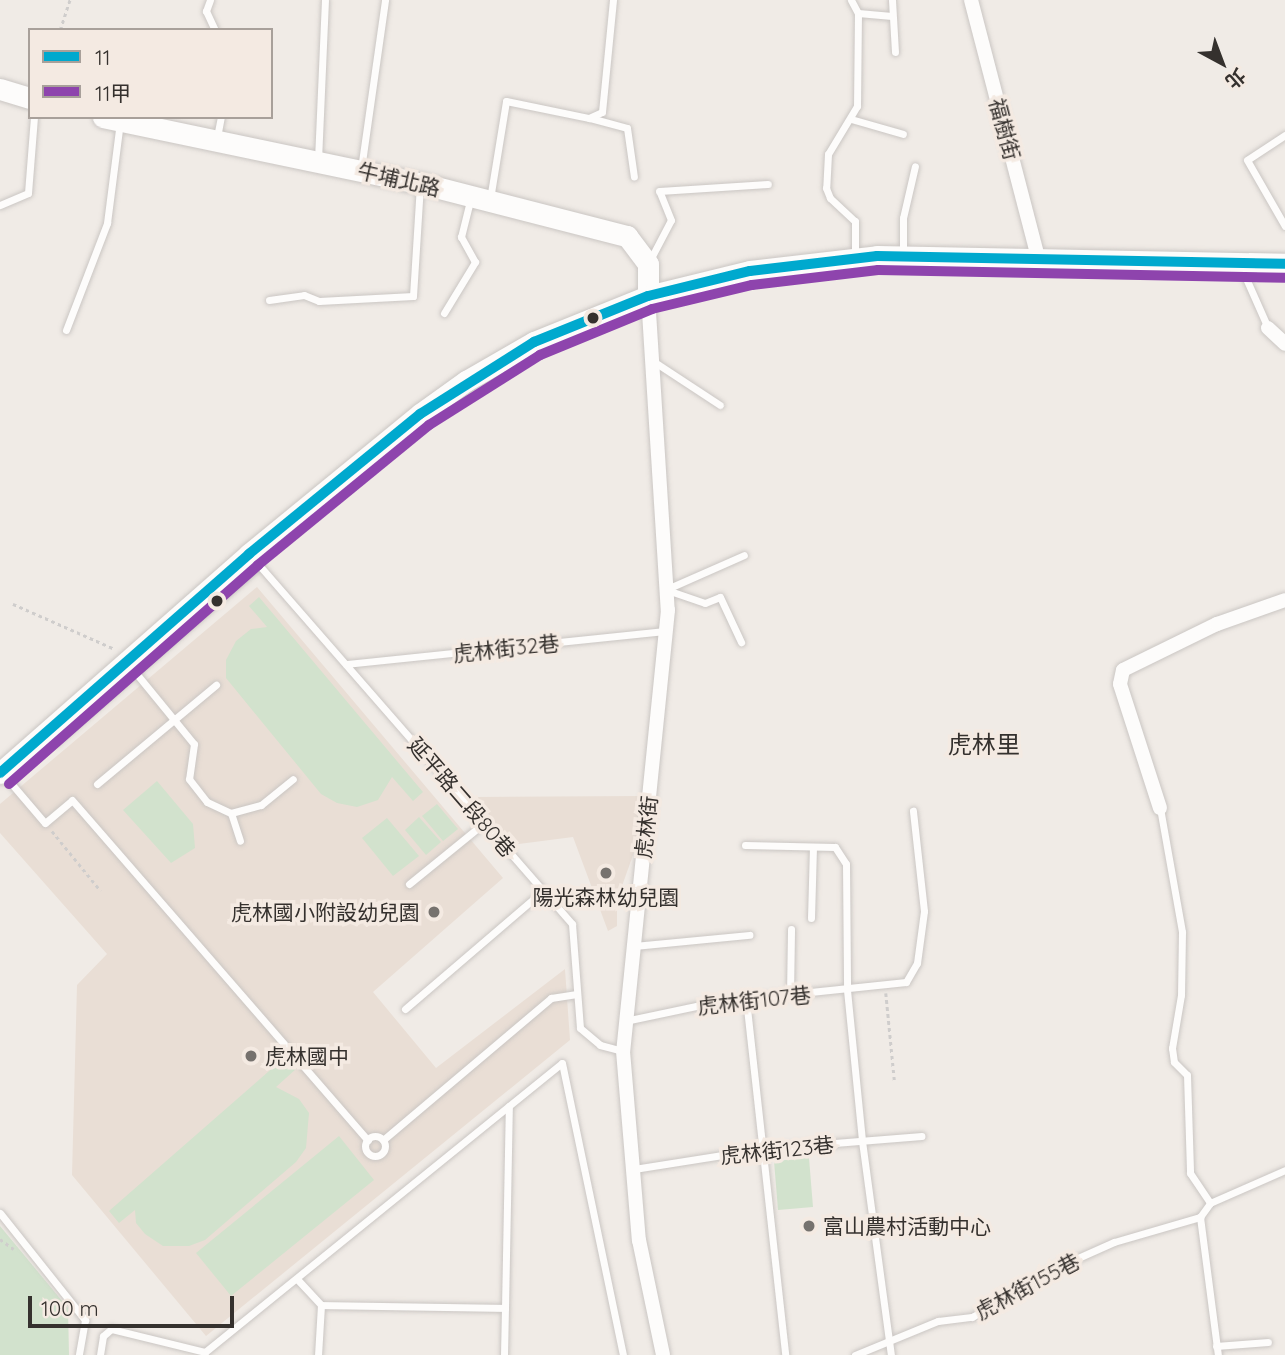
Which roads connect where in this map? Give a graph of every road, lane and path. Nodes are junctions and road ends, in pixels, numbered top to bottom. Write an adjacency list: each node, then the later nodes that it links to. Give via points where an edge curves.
1 (70, 0): 11 (path)
2 (209, 0): 12 (lane, via 206,11)
3 (326, 0): 24 (lane)
4 (385, 0): 26 (lane)
5 (613, 0): 16 (lane, via 605,101 602,112)
6 (850, 0): 9 (lane)
7 (892, 0): 10 (lane)
8 (971, 0): 35 (street, 福樹街)
9 (858, 13): 10 (lane); 20 (lane, via 857,106)
10 (892, 16): 13 (lane)
11 (61, 28)
12 (214, 28)
13 (895, 52)
14 (2, 94): 15 (street)
15 (28, 98)
16 (589, 118): 27 (lane, via 627,128); 30 (lane, via 506,101)
17 (34, 119): 31 (lane, via 28,193)
18 (115, 119): 23 (street, 牛埔北路); 43 (lane, via 107,223)
19 (221, 119): 23 (lane)
20 (851, 119): 21 (lane); 34 (lane, via 828,154 826,188 830,198 855,221)
21 (904, 134)
22 (1285, 135): 32 (lane, via 1247,160)
23 (217, 139): 24 (street, 牛埔北路)
24 (318, 161): 26 (street, 牛埔北路)
25 (915, 166): 33 (lane, via 903,218)
26 (360, 170): 28 (street, 牛埔北路)
27 (634, 177)
28 (420, 184): 30 (street, 牛埔北路); 40 (lane, via 413,296 319,301 304,295)
29 (768, 184): 37 (lane, via 659,191 671,220)
30 (481, 199): 37 (street, 牛埔北路, via 628,236); 41 (lane, via 461,237 475,262)
31 (0, 205)
32 (1285, 226)
33 (903, 257): 34 (street); 35 (street)
34 (855, 258): 39 (street, via 750,271)
35 (1038, 258): 36 (street)
36 (1239, 263): 38 (street); 42 (lane)
37 (648, 264): 39 (street)
38 (1285, 264)
39 (648, 296): 45 (street, 虎林街); 48 (street, via 534,342 466,381)
40 (268, 300)
41 (444, 313)
42 (1268, 328): 44 (street)
43 (66, 330)
44 (1285, 344)
45 (652, 361): 46 (lane); 49 (street, 虎林街)
46 (720, 405)
47 (744, 555): 49 (lane)
48 (254, 559): 54 (lane, 延平路二段80巷); 55 (street)
49 (667, 590): 52 (street, 虎林街); 53 (lane, via 705,603 720,597)
50 (1285, 600): 61 (street, via 1217,624 1123,670 1120,684)
51 (13, 604): 55 (path, via 109,644)
52 (666, 631): 54 (lane, 虎林街32巷); 75 (street, 虎林街)
53 (741, 642)
54 (346, 664): 65 (lane, 延平路二段80巷)
55 (132, 667): 57 (lane); 58 (street)
56 (216, 685): 57 (lane)
57 (175, 720): 60 (lane); 63 (lane, via 194,744 190,779 207,802)
58 (1, 772): 64 (lane)
59 (293, 779): 63 (lane, via 261,806)
60 (97, 784)
61 (1160, 808): 93 (lane, via 1182,932 1181,995 1172,1048 1174,1062 1187,1075 1190,1173)
62 (913, 811): 76 (lane, 虎林街107巷, via 924,911 917,963 906,982)
63 (231, 813): 66 (lane)
64 (45, 823): 71 (path); 88 (lane, via 72,800)
65 (484, 823): 69 (lane); 70 (lane, 延平路二段80巷)
66 (240, 841)
67 (745, 845): 68 (lane)
68 (813, 847): 72 (lane); 77 (lane, via 835,847 846,864)
69 (409, 884)
70 (544, 890): 78 (lane, 延平路二段80巷, via 572,924); 81 (lane)
71 (101, 891)
72 (811, 918)
73 (791, 929): 79 (lane)
74 (749, 935): 75 (lane)
75 (634, 946): 82 (street, 虎林街)
76 (886, 986): 77 (lane, 虎林街107巷); 84 (path)
77 (847, 990): 79 (lane, 虎林街107巷); 89 (lane)
78 (577, 994): 83 (lane, 延平路二段80巷, via 580,1028 600,1045); 87 (lane, via 551,998)
79 (790, 995): 80 (lane, 虎林街107巷)
80 (746, 999): 82 (lane, 虎林街107巷); 90 (lane)
81 (405, 1009)
82 (624, 1021): 83 (street, 虎林街)
83 (623, 1051): 91 (street, 虎林街)
84 (895, 1084)
85 (509, 1106): 96 (lane); 98 (lane); 106 (lane, via 562,1063)
86 (921, 1136): 89 (lane, 虎林街123巷)
87 (383, 1139): 88 (lane, via 375,1136); 88 (lane, via 384,1149 377,1155 368,1152)
88 (368, 1140)
89 (862, 1142): 90 (lane, 虎林街123巷); 100 (lane)
90 (760, 1149): 91 (lane, 虎林街123巷); 108 (lane)
91 (633, 1169): 107 (street, 虎林街, via 639,1240)
92 (1285, 1170): 93 (lane)
93 (1210, 1203): 95 (lane)
94 (0, 1213): 102 (lane, via 85,1320)
95 (1200, 1217): 100 (lane, 虎林街155巷, via 1114,1242 1060,1266 972,1317 939,1321); 101 (lane)
96 (297, 1279): 97 (lane); 103 (lane, via 205,1352 111,1329 103,1336)
97 (321, 1305): 98 (lane); 104 (lane)
98 (505, 1308): 105 (lane)
99 (1268, 1342): 101 (lane)
100 (886, 1343): 109 (lane, 虎林街155巷); 110 (lane)
101 (1216, 1346): 111 (lane)
102 (79, 1355)
103 (100, 1355)
104 (318, 1355)
105 (504, 1355)
106 (623, 1355)
107 (663, 1355)
108 (785, 1355)
109 (855, 1355)
110 (891, 1355)
111 (1218, 1355)

